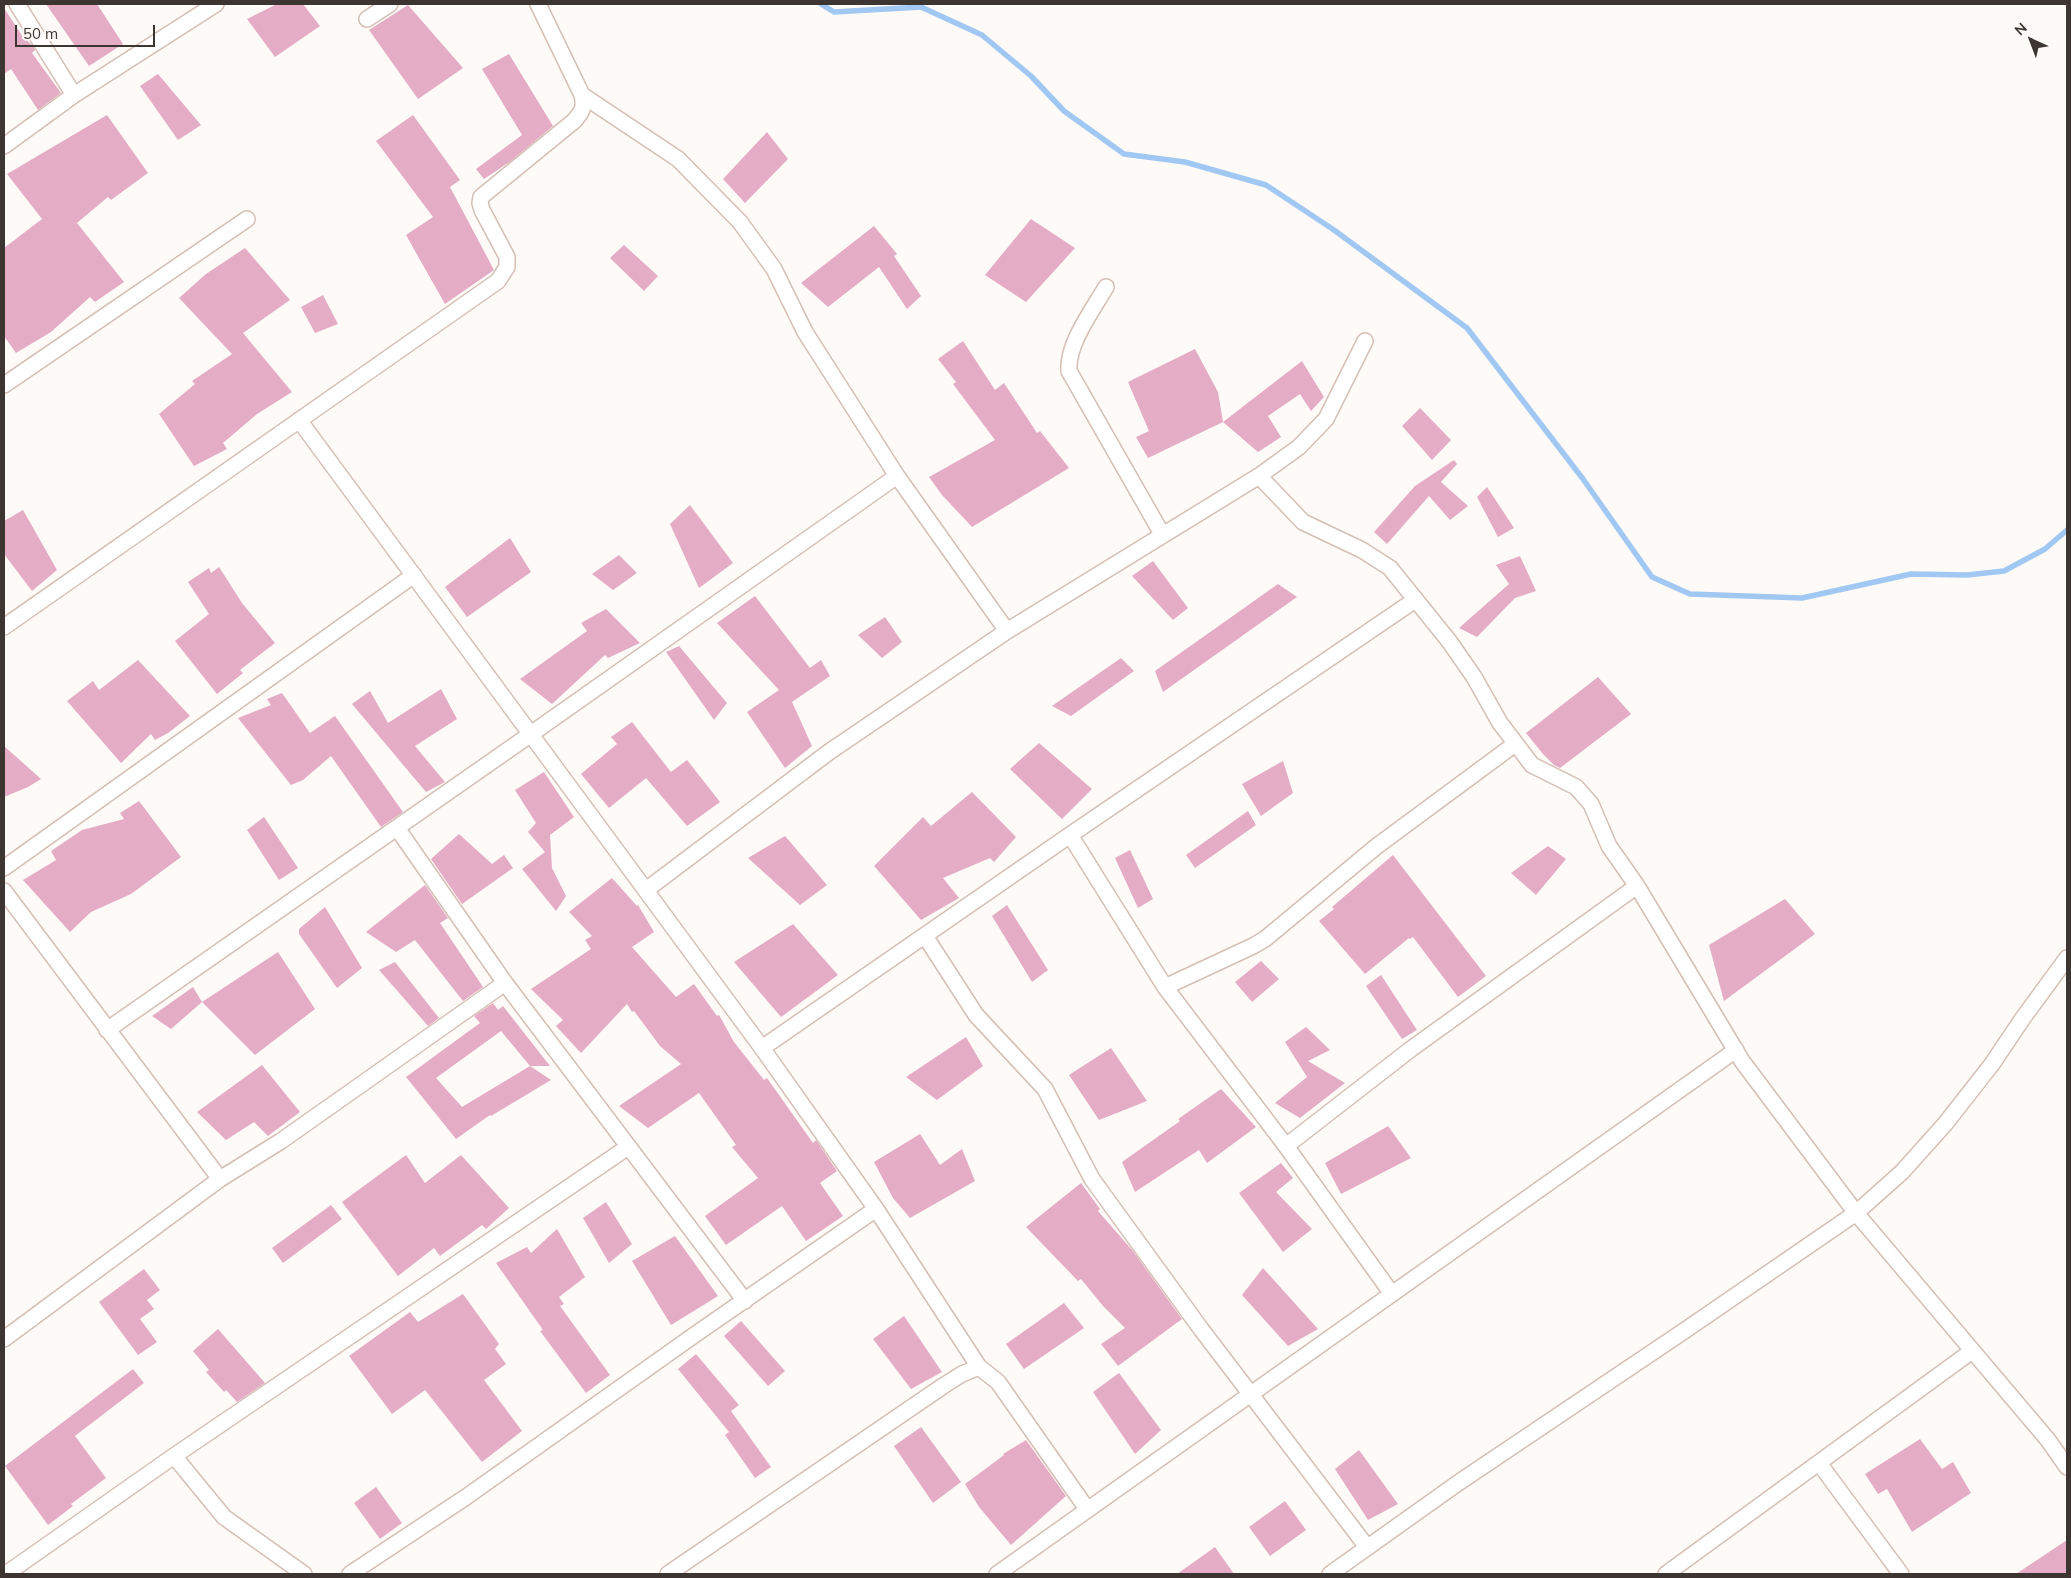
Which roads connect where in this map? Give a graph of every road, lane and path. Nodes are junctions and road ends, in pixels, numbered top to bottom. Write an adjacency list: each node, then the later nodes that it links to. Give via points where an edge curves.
1 (16, 4): 6 (street)
2 (390, 4): 5 (street)
3 (538, 4): 7 (street)
4 (209, 6): 6 (street)
5 (367, 20)
6 (74, 95): 8 (street)
7 (582, 95): 13 (street, via 584,105 574,121 481,197 482,210 507,257 507,267 498,281); 14 (street, via 678,159 740,222 774,269 805,332)
8 (4, 146)
9 (247, 219): 12 (street)
10 (1106, 287): 16 (street, via 1072,348 1069,371)
11 (1365, 341): 15 (street, via 1326,419 1299,446)
12 (4, 386)
13 (300, 420): 17 (street); 19 (street)
14 (897, 476): 20 (street); 21 (street)
15 (1260, 476): 16 (street); 18 (street, via 1303,522 1362,550 1390,568)
16 (1162, 534): 20 (street)
17 (414, 575): 21 (street); 25 (street)
18 (1415, 600): 22 (street, via 1449,641); 24 (street)
19 (4, 628)
20 (1007, 631): 27 (street, via 829,752)
21 (531, 734): 23 (street); 27 (street)
22 (1515, 744): 26 (street, via 1532,765 1576,787 1591,804 1609,846); 32 (street, via 1377,846 1265,939)
23 (397, 828): 31 (street); 33 (street)
24 (1070, 835): 29 (street); 32 (street)
25 (4, 868)
26 (1637, 886): 35 (street); 36 (street, via 1411,1049)
27 (646, 890): 34 (street)
28 (4, 891): 33 (street)
29 (925, 936): 34 (street); 46 (street, via 976,1015 1045,1089 1092,1179)
30 (2067, 958): 40 (street, via 1945,1124 1902,1172)
31 (505, 983): 37 (street); 38 (street, via 281,1141)
32 (1165, 987): 36 (street)
33 (108, 1030): 38 (street)
34 (762, 1048): 39 (street)
35 (1736, 1050): 40 (street); 41 (street)
36 (1286, 1146): 41 (street)
37 (628, 1147): 42 (street); 47 (street)
38 (220, 1179): 43 (street)
39 (876, 1209): 42 (street); 45 (street)
40 (1856, 1213): 44 (street); 51 (street)
41 (1392, 1294): 46 (street)
42 (745, 1301): 55 (street)
43 (4, 1338)
44 (1972, 1351): 48 (street); 49 (street)
45 (979, 1367): 50 (street, via 998,1382); 56 (street, via 943,1386)
46 (1251, 1395): 50 (street); 51 (street)
47 (174, 1456): 53 (street); 54 (street, via 224,1517)
48 (1819, 1463): 52 (street); 59 (street)
49 (2067, 1467)
50 (1088, 1509): 57 (street)
51 (1367, 1548): 58 (street)
52 (1670, 1573)
53 (6, 1574)
54 (304, 1574)
55 (350, 1574)
56 (668, 1574)
57 (997, 1574)
58 (1330, 1574)
59 (1901, 1574)

